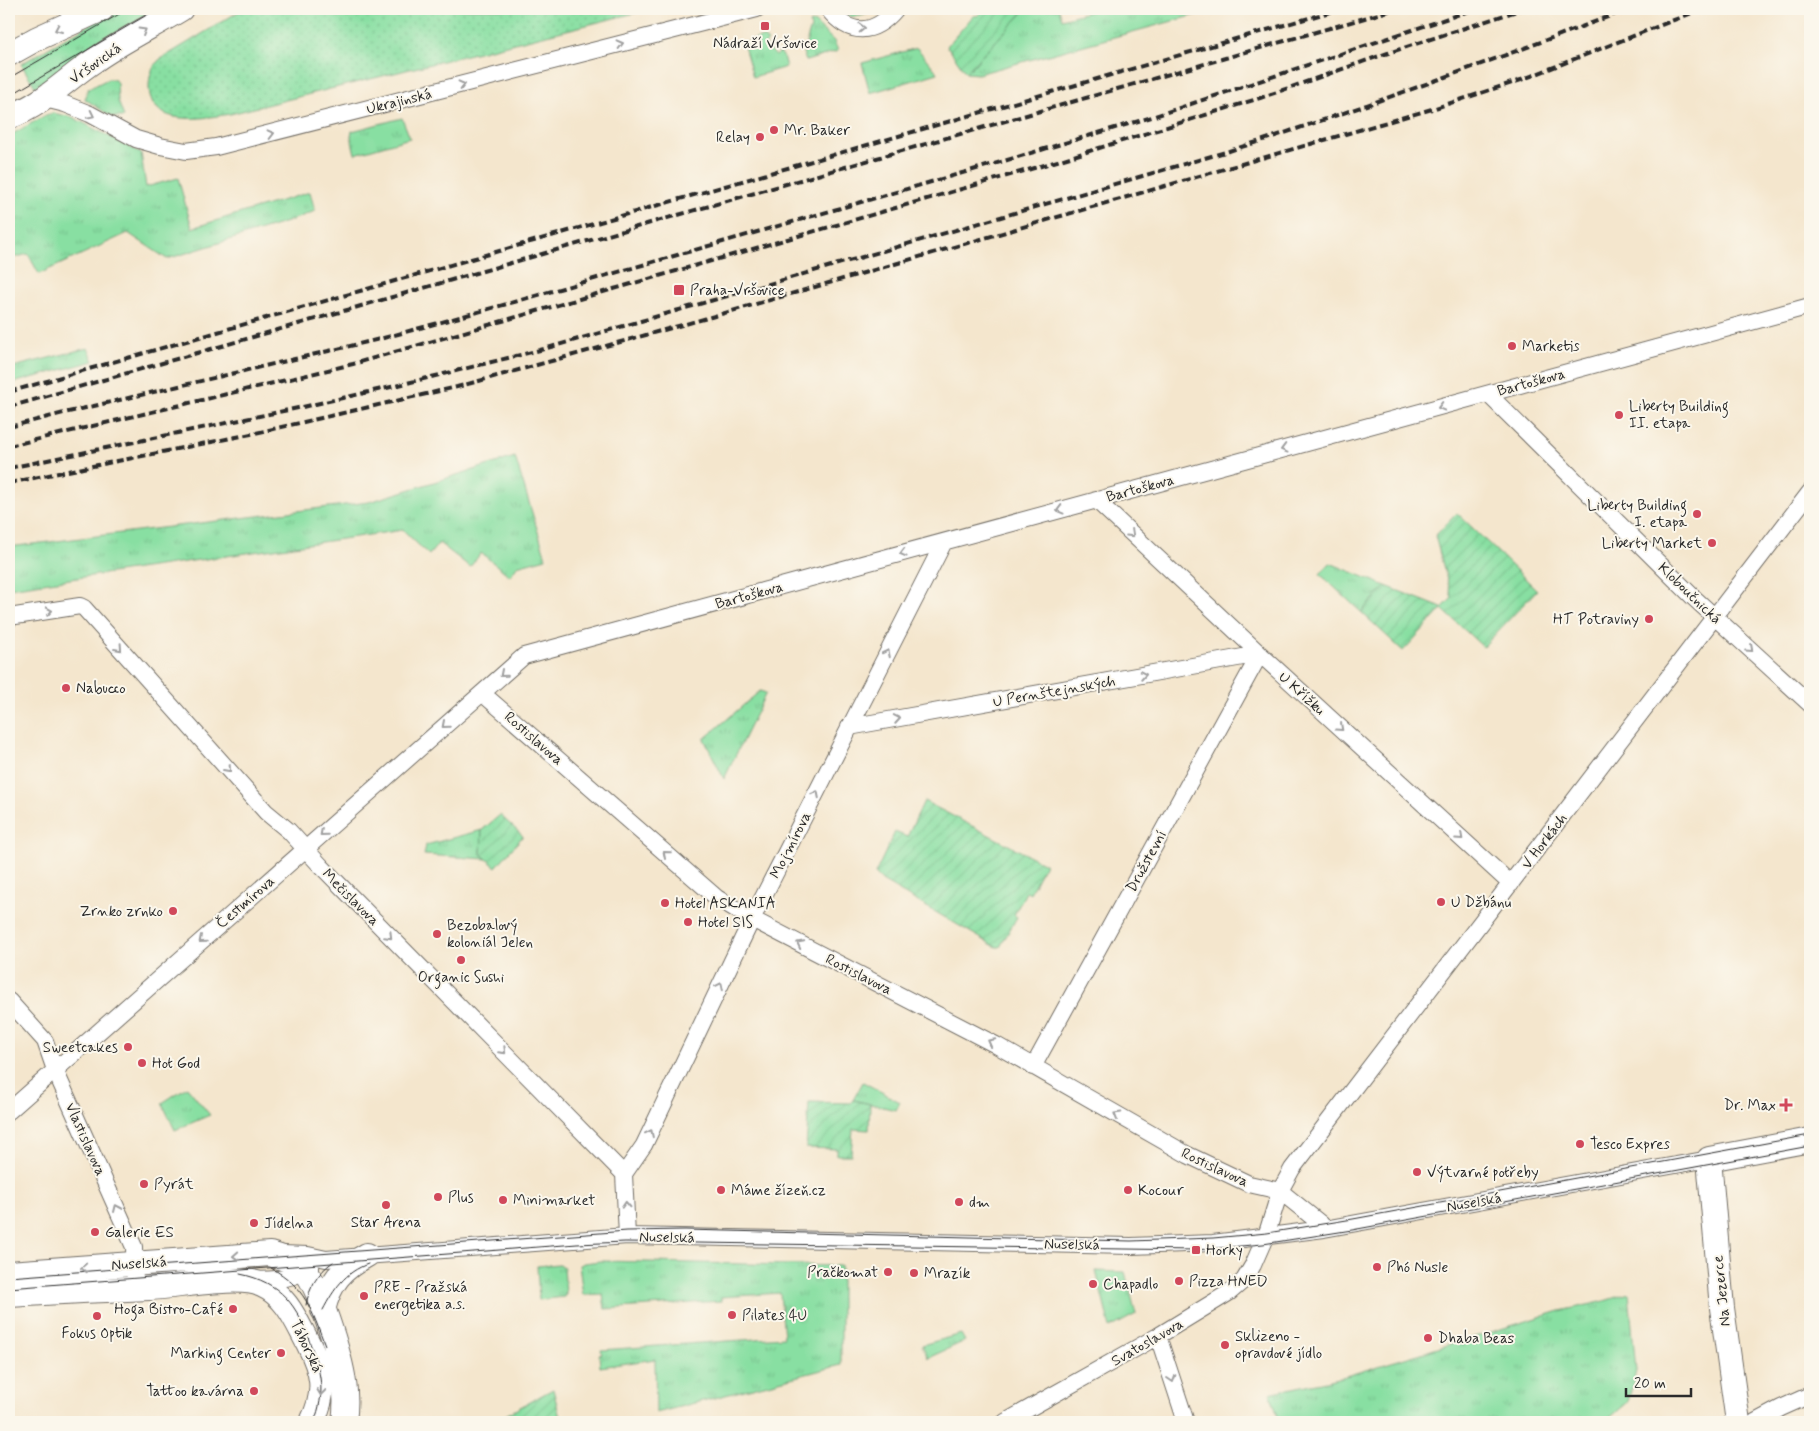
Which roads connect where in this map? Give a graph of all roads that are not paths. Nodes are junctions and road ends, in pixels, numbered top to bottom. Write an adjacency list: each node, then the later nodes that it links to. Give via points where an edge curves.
1 (102, 9): 6 (street, one-way to 6)
2 (181, 9): 7 (street, Vršovická, one-way to 2, via 95,59)
3 (757, 9): 7 (street, Ukrajinská, one-way to 3, via 90,114 136,139 186,151 216,147)
4 (828, 9): 5 (street, one-way to 5, via 844,25 867,30 887,19)
5 (896, 9)
6 (9, 54)
7 (45, 99): 8 (street, Vršovická)
8 (9, 117)
9 (1810, 306): 10 (street, Bartoškova)
10 (1488, 394): 12 (street, Bartoškova, one-way to 12); 14 (street, Kloboučnická)
11 (1810, 492): 14 (street, V Horkách)
12 (1096, 500): 13 (street, Bartoškova, one-way to 13); 16 (street, U Křížku, one-way to 16)
13 (944, 542): 17 (street, Bartoškova, one-way to 17, via 524,656); 19 (street, Mojmírova, one-way to 13)
14 (1713, 616): 18 (street, Kloboučnická, one-way to 18); 21 (street, V Horkách)
15 (9, 617): 20 (street, Mečislavova, one-way to 20, via 80,606 87,611 266,812 289,830)
16 (1260, 654): 19 (street, U Pernštejnských, one-way to 16); 21 (street, U Křížku, one-way to 21); 24 (street, Družstevní)
17 (482, 693): 20 (street, Čestmírova, one-way to 20); 22 (street, Rostislavova, one-way to 17, via 716,898)
18 (1810, 704)
19 (849, 727): 22 (street, Mojmírova, one-way to 19)
20 (305, 849): 25 (street, Čestmírova, one-way to 25); 29 (street, Mečislavova, one-way to 29)
21 (1510, 884): 30 (street, V Horkách, via 1292,1169)
22 (752, 919): 24 (street, Rostislavova, one-way to 22, via 988,1040); 29 (street, Mojmírova, one-way to 22, via 644,1145)
23 (9, 1001): 25 (street, Vlastislavova, via 45,1041)
24 (1033, 1067): 30 (street, Rostislavova, one-way to 24, via 1249,1184 1188,1156)
25 (55, 1070): 26 (street, Čestmírova); 37 (street, Vlastislavova, one-way to 25, via 134,1247)
26 (9, 1111)
27 (1810, 1140): 28 (street, Nuselská)
28 (1708, 1159): 31 (street, Nuselská); 51 (street, Na Jezerce, via 1722,1308)
29 (624, 1174): 32 (street, one-way to 29)
30 (1280, 1191): 31 (street); 33 (street, V Horkách)
31 (1324, 1229): 33 (street, Nuselská)
32 (627, 1236): 33 (street, Nuselská, via 1131,1246 1213,1243); 35 (street, Nuselská)
33 (1265, 1237): 45 (street, Svatoslavova, via 1244,1280)
34 (270, 1254): 36 (street, Nuselská); 37 (street, Nuselská, one-way to 37); 38 (street, Nuselská, via 291,1261)
35 (367, 1256): 36 (street, Nuselská); 44 (street, via 339,1275)
36 (326, 1259): 38 (street, Nuselská)
37 (135, 1264): 39 (street, Nuselská, one-way to 39); 41 (street, Vlastislavova)
38 (306, 1272): 40 (street, Nuselská, via 287,1278); 44 (street)
39 (9, 1273)
40 (242, 1280): 41 (street, Nuselská); 43 (street, Nuselská, via 260,1284)
41 (135, 1288): 42 (street, Nuselská)
42 (9, 1295)
43 (283, 1300): 47 (street, Táborská, one-way to 47, via 320,1371 322,1391)
44 (320, 1302): 48 (street, Táborská, via 343,1376)
45 (1158, 1336): 49 (street, Svatoslavova); 50 (street, one-way to 50)
46 (1810, 1395): 52 (street)
47 (313, 1419): 48 (street, via 330,1417)
48 (344, 1422)
49 (1005, 1422)
50 (1186, 1422)
51 (1738, 1422)
52 (1755, 1422)

